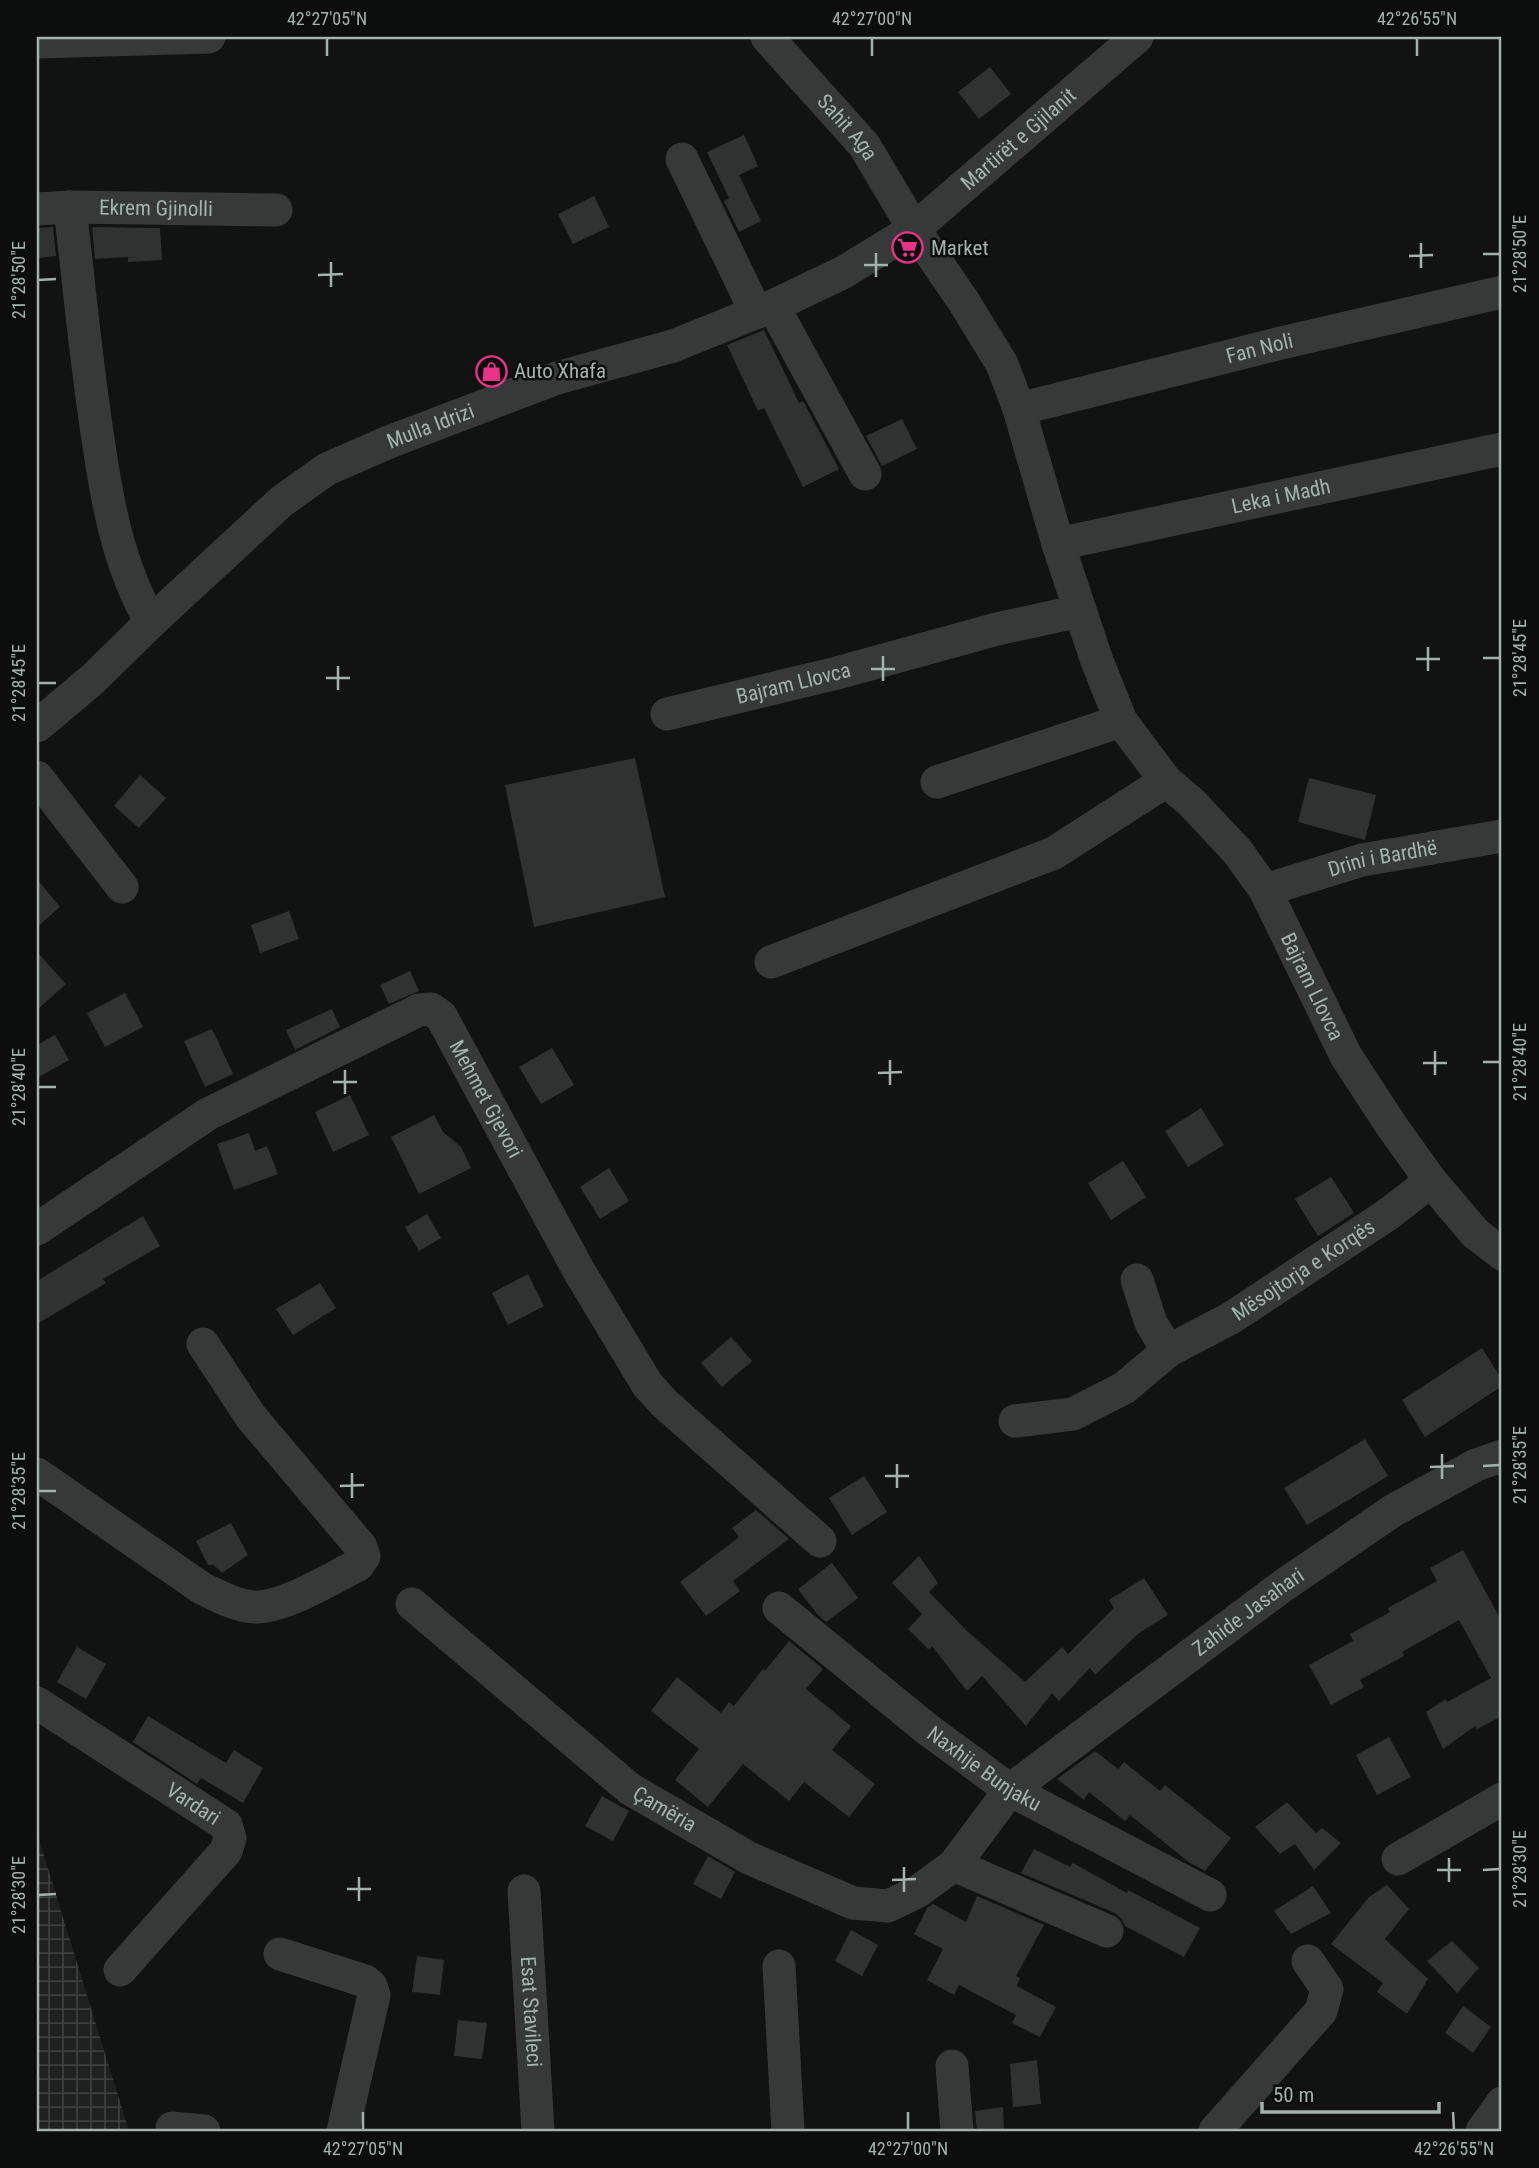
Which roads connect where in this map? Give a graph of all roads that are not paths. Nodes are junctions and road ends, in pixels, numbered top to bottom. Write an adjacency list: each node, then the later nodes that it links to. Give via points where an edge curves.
1 (209, 37): 4 (street)
2 (767, 37): 9 (street, Sahit Aga, via 864,145)
3 (1122, 41): 9 (street, Martirët e Gjilanit)
4 (37, 42)
5 (682, 159): 11 (street)
6 (70, 207): 7 (street, Ekrem Gjinolli); 8 (street, Ekrem Gjinolli); 17 (street, via 107,499 135,595)
7 (37, 209)
8 (276, 210)
9 (914, 229): 11 (street, Mulla Idrizi, via 844,272); 12 (street, Bajram Llovca, via 1002,364)
10 (1502, 292): 12 (street, Fan Noli)
11 (765, 309): 14 (street); 17 (street, Mulla Idrizi, via 673,346 557,378 327,469 282,501)
12 (1019, 409): 15 (street, Bajram Llovca)
13 (1502, 449): 15 (street, Leka i Madh)
14 (865, 474)
15 (1058, 544): 16 (street, Bajram Llovca)
16 (1080, 611): 18 (street, Bajram Llovca); 19 (street, Bajram Llovca)
17 (151, 622): 20 (street, Mulla Idrizi)
18 (667, 714)
19 (1121, 721): 22 (street, Bajram Llovca); 23 (street)
20 (37, 726)
21 (37, 778): 25 (street)
22 (1166, 781): 26 (street, Bajram Llovca, via 1237,851); 27 (street, via 1054,853)
23 (937, 782)
24 (1502, 835): 26 (street, Drini i Bardhë, via 1362,860)
25 (122, 887)
26 (1265, 890): 28 (street, Bajram Llovca, via 1346,1056)
27 (771, 962)
28 (1431, 1181): 30 (street, Bajram Llovca, via 1475,1233); 33 (street, Mësojtorja e Korqës, via 1231,1318)
29 (37, 1228): 37 (street, Mehmet Gjevori, via 208,1114 419,1010 431,1009 441,1016 579,1271 647,1384)
30 (1502, 1254)
31 (1137, 1280): 33 (street, via 1151,1323)
32 (203, 1344): 36 (street, via 251,1417 361,1547 364,1556 358,1565 275,1606 230,1601 203,1589)
33 (1168, 1351): 34 (street, Mësojtorja e Korqës, via 1124,1388 1073,1414)
34 (1015, 1421)
35 (1502, 1456): 41 (street, Zahide Jasahari, via 1476,1465 1394,1510 1273,1593)
36 (37, 1474)
37 (820, 1541)
38 (412, 1604): 44 (street, Çamëria, via 630,1789 749,1858 853,1903 888,1906)
39 (779, 1608): 41 (street, Naxhije Bunjaku)
40 (37, 1703): 51 (street, Vardari, via 226,1825 230,1838 226,1851)
41 (1010, 1790): 44 (street, Çamëria); 46 (street, Naxhije Bunjaku)
42 (1502, 1799): 43 (street)
43 (1398, 1859)
44 (954, 1865): 47 (street)
45 (524, 1891): 55 (street, Esat Stavileci)
46 (1210, 1895)
47 (1107, 1931)
48 (279, 1954): 54 (street, via 371,1986 374,1995)
49 (1308, 1961): 58 (street, via 1327,1989 1321,2011)
50 (779, 1966): 56 (street)
51 (120, 1970)
52 (952, 2066): 57 (street)
53 (1502, 2104): 59 (street)
54 (343, 2131)
55 (538, 2131)
56 (788, 2131)
57 (957, 2131)
58 (1215, 2131)
59 (1482, 2131)

